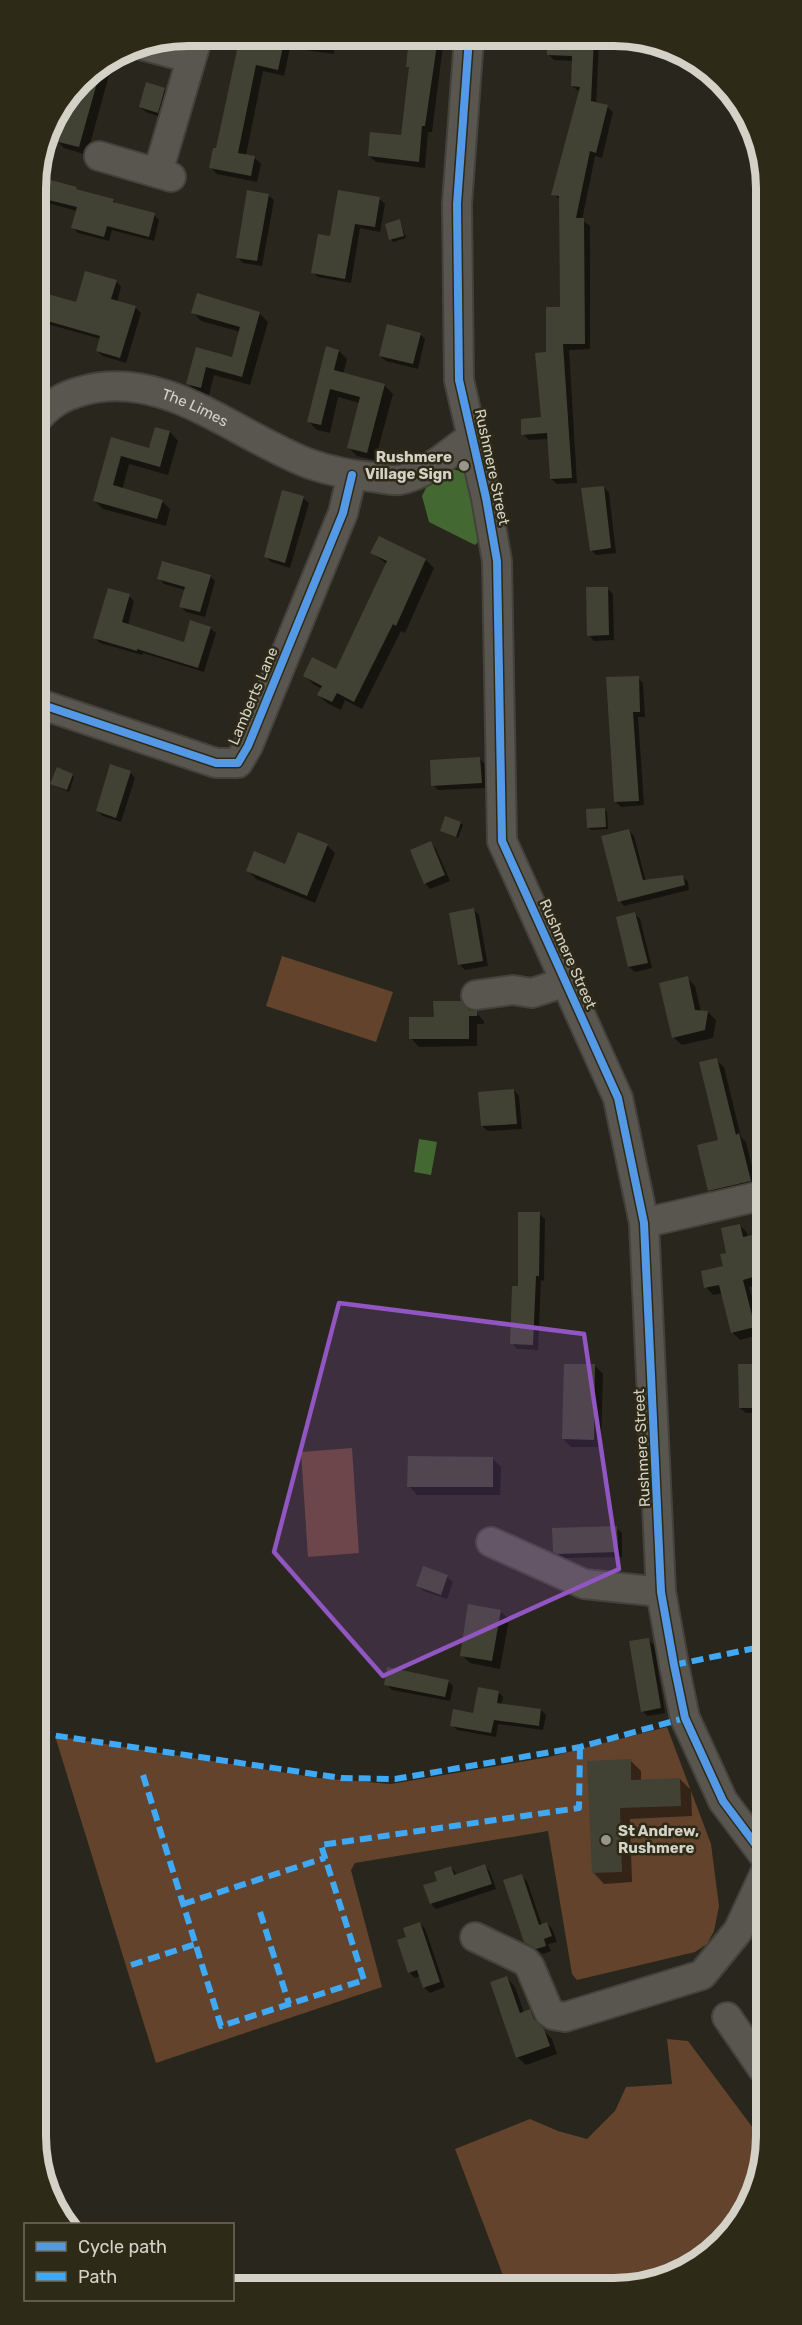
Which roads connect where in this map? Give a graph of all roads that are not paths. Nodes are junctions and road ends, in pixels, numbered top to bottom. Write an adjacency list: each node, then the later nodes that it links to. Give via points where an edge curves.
1 (468, 46): 5 (street, Rushmere Street, via 457,204 459,380)
2 (194, 47): 3 (street, via 165,175)
3 (99, 156)
4 (47, 407): 6 (street, The Limes, via 72,393 102,385 144,389 202,410 310,464)
5 (472, 436): 6 (street, via 423,473 398,480); 8 (street, Rushmere Street, via 497,561 502,841)
6 (352, 475): 7 (street, Lamberts Lane, via 343,513 238,763 216,763)
7 (47, 705)
8 (566, 982): 9 (street, via 532,993 513,990); 11 (street, Rushmere Street, via 618,1098)
9 (476, 994)
10 (755, 1197): 11 (street)
11 (644, 1223): 13 (street, Rushmere Street)
12 (490, 1542): 13 (street, via 584,1584)
13 (661, 1592): 14 (street, Rushmere Street, via 685,1718 723,1801)
14 (755, 1844)
15 (755, 1894): 16 (street, via 738,1931 702,1975 565,2018 549,2012 525,1960)
16 (475, 1936)
17 (727, 2017): 18 (street)
18 (755, 2058)

